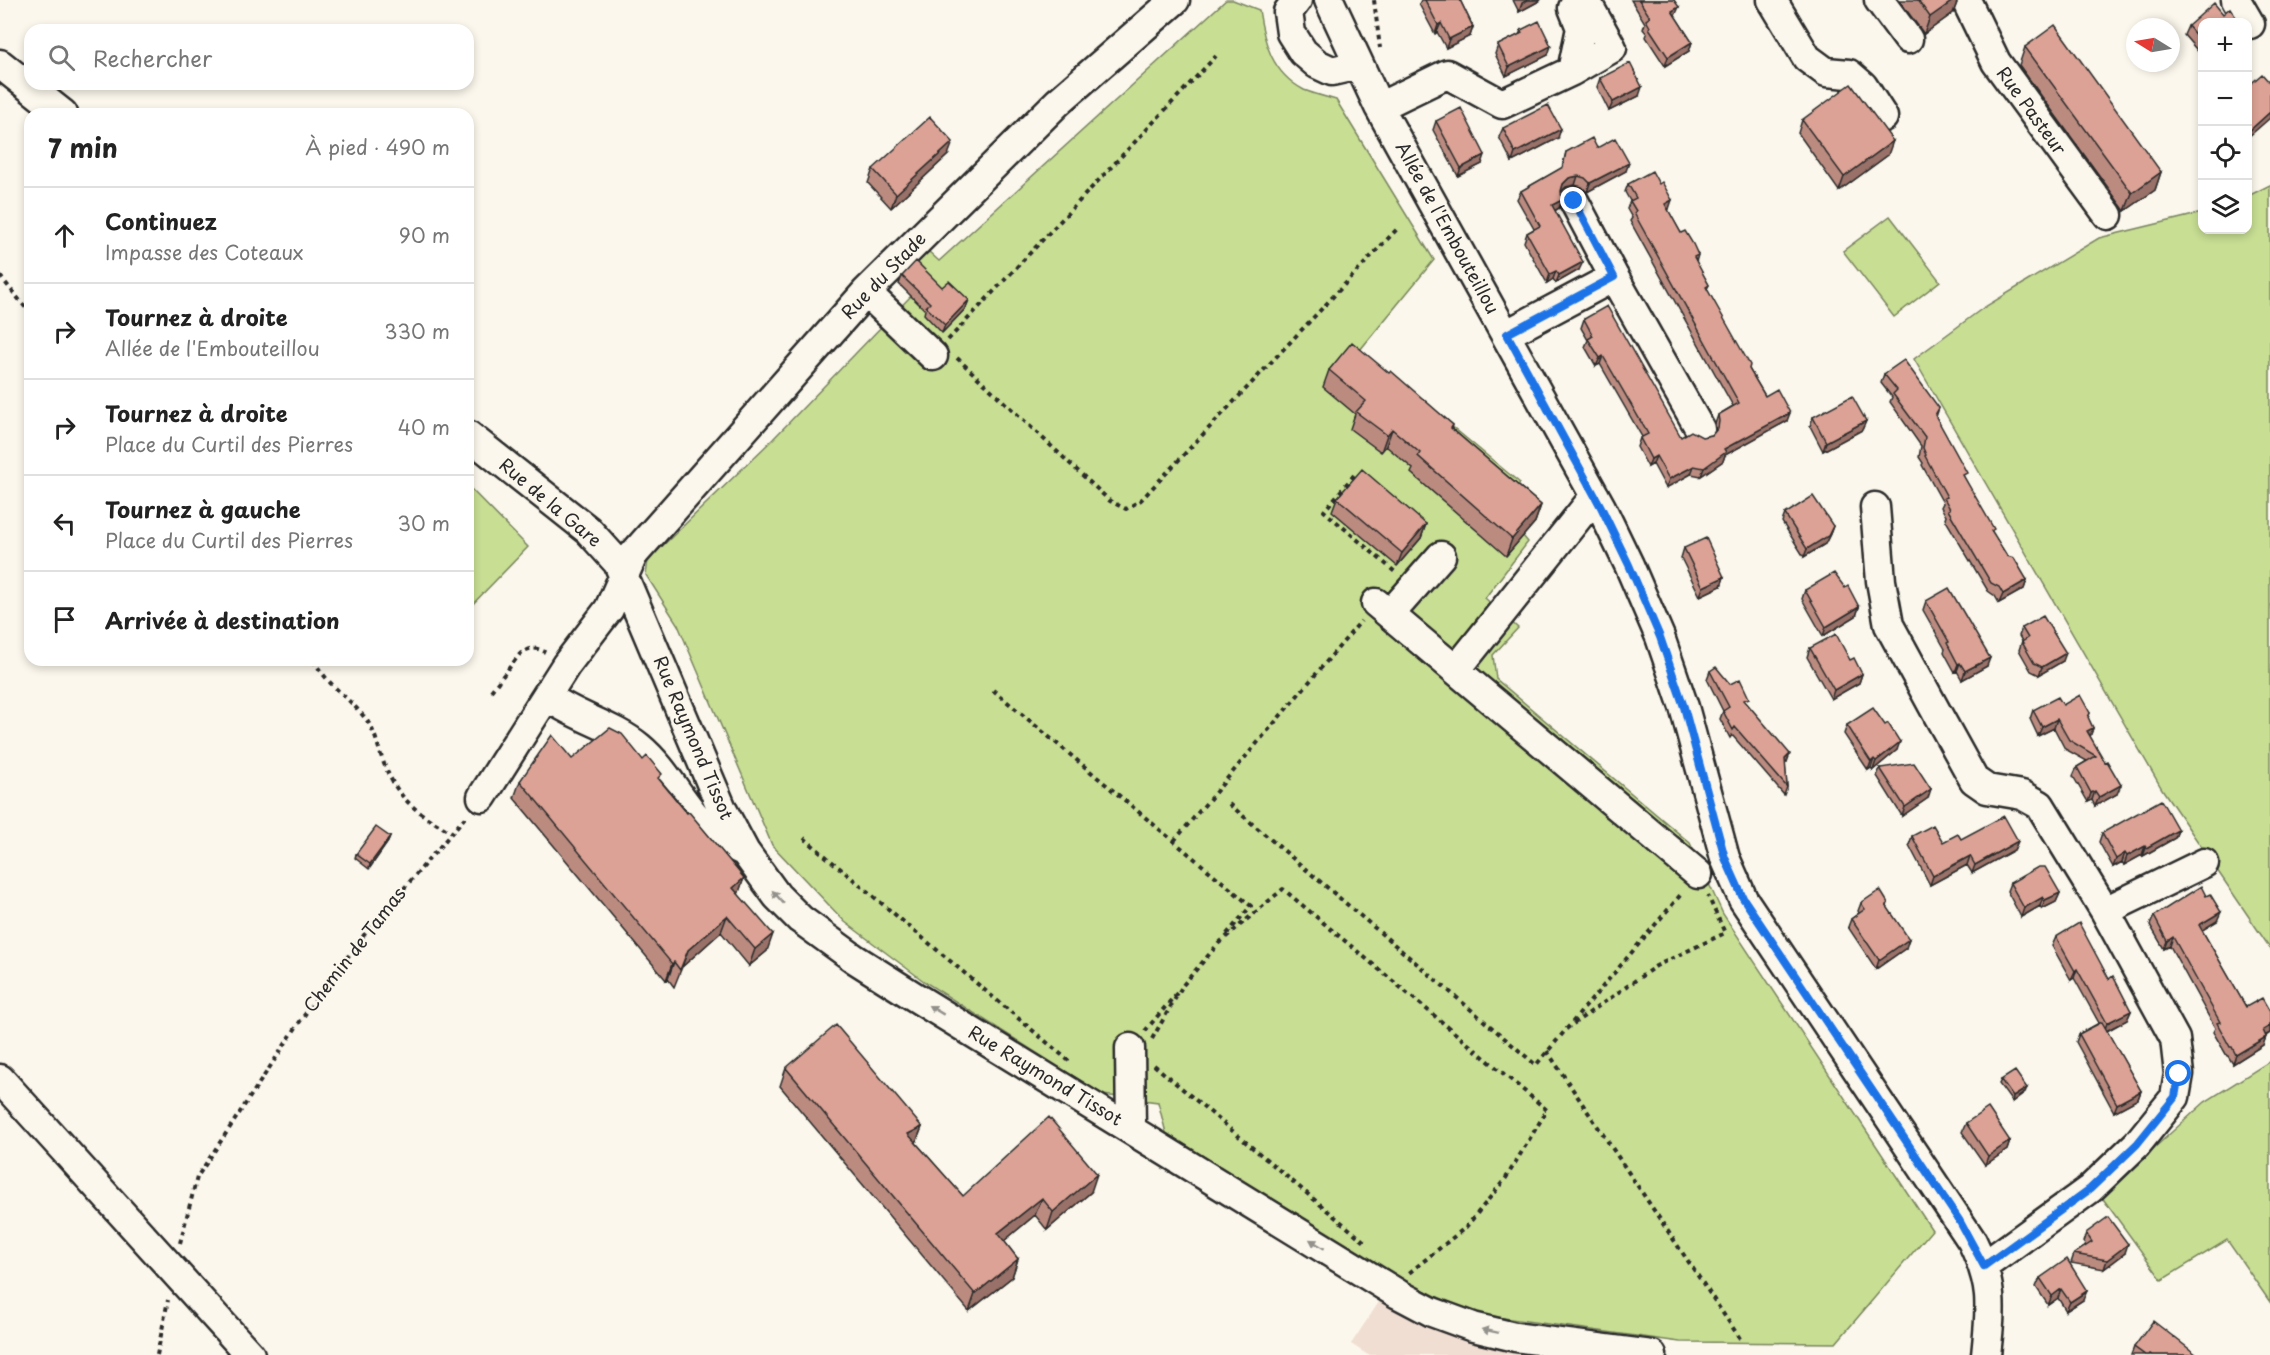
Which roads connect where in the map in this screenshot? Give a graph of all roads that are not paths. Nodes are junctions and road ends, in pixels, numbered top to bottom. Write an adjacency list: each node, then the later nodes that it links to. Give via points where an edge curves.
1 (1175, 0): 23 (street, Rue du Stade, via 1058,102)
2 (1298, 0): 13 (street, via 1287,12 1291,33 1303,52 1332,71)
3 (1306, 0): 4 (street)
4 (1320, 0)
5 (1329, 0): 13 (street, Allée de l'Embouteillou)
6 (1772, 0): 19 (street, via 1807,58 1826,72 1850,74 1863,86)
7 (1879, 0): 11 (street)
8 (1966, 0): 21 (street, Rue Pasteur, via 1996,62)
9 (2236, 0): 10 (street)
10 (2246, 18)
11 (1908, 39)
12 (0, 64): 15 (street)
13 (1358, 65): 17 (street, Allée de l'Embouteillou)
14 (1572, 71): 17 (street, via 1502,104 1447,74)
15 (24, 83)
16 (33, 90): 18 (street)
17 (1379, 107): 24 (street, Allée de l'Embouteillou)
18 (55, 108)
19 (1883, 117)
20 (1574, 201): 22 (street)
21 (2108, 215)
22 (1614, 277): 24 (street); 26 (street)
23 (866, 292): 25 (street); 31 (street, Rue du Stade, via 633,555)
24 (1507, 334): 28 (street, Allée de l'Embouteillou)
25 (938, 350)
26 (1701, 429)
27 (474, 440): 31 (street, Rue de la Gare, via 588,531 618,563)
28 (1595, 496): 32 (street); 42 (street, Allée de l'Embouteillou, via 1660,637 1684,707 1725,858 1743,898 1959,1220)
29 (1875, 507): 38 (street, via 1889,625 1974,780 1987,789 2022,795 2040,805)
30 (1441, 556): 32 (street, via 1383,609)
31 (623, 579): 33 (street, via 609,609); 35 (street, Rue Raymond Tissot, via 722,809)
32 (1456, 670): 37 (street)
33 (547, 696): 34 (street); 35 (street, via 628,738 662,770 705,828)
34 (482, 797)
35 (745, 852): 41 (street, Rue Raymond Tissot, one-way to 35, via 855,959 800,920)
36 (2204, 863): 38 (street)
37 (1698, 874)
38 (2106, 911): 42 (street, via 2175,1039 2179,1074 2175,1097 2137,1144 2090,1189)
39 (1143, 1052): 41 (street)
40 (0, 1079): 43 (street)
41 (1131, 1129): 44 (street, Rue Raymond Tissot, one-way to 41, via 1515,1336 1473,1327 1432,1312)
42 (1984, 1266): 45 (street, Allée de l'Embouteillou, via 1991,1312)
43 (250, 1355)
44 (1652, 1355)
45 (1986, 1355)

